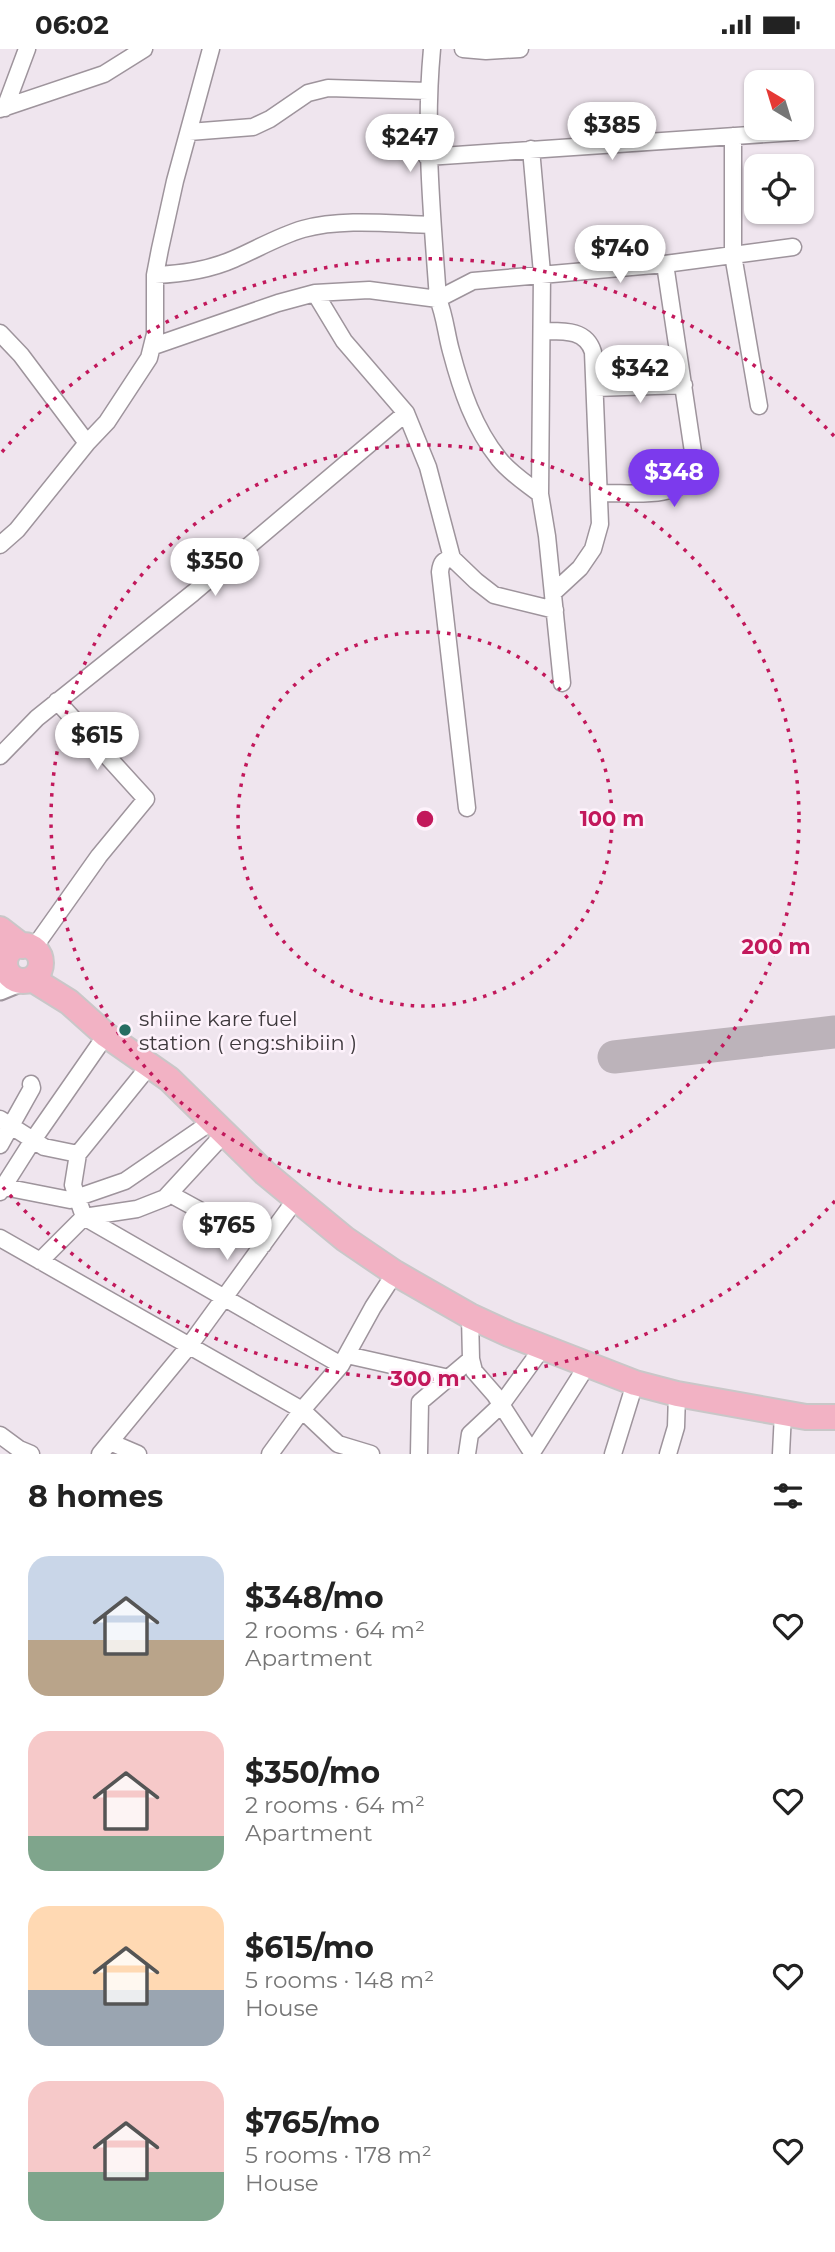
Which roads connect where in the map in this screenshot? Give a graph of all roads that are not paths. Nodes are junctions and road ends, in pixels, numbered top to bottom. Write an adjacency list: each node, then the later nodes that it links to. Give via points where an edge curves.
1 (27, 49): 8 (street)
2 (145, 49): 8 (street, via 104,74)
3 (211, 49): 9 (street)
4 (432, 49): 7 (street)
5 (463, 49): 6 (street)
6 (520, 49)
7 (428, 91): 9 (street, via 328,88 308,93 253,127); 13 (street)
8 (2, 109)
9 (189, 132): 19 (street)
10 (744, 135): 11 (street)
11 (733, 136): 12 (street); 16 (street)
12 (531, 149): 13 (street); 18 (street)
13 (427, 157): 14 (street)
14 (432, 225): 19 (street, via 308,228 231,260 182,274); 21 (street)
15 (793, 247): 16 (street)
16 (733, 255): 17 (street); 27 (street)
17 (665, 264): 18 (street); 25 (street)
18 (542, 273): 21 (street, via 473,281); 22 (street)
19 (155, 275): 24 (street)
20 (315, 293): 21 (street, via 369,290); 24 (street); 28 (street, via 344,341)
21 (438, 299): 31 (street, via 460,384 478,426 499,460)
22 (542, 331): 26 (street, via 580,334 590,342); 31 (street)
23 (0, 333): 29 (street)
24 (154, 346): 29 (street, via 107,422)
25 (684, 385): 26 (street); 30 (street, via 696,472 688,483 673,491)
26 (595, 389): 30 (street)
27 (759, 406)
28 (406, 413): 33 (street, via 428,467); 36 (street)
29 (87, 443): 32 (street, via 25,522)
30 (600, 493): 34 (street, via 600,524 593,549)
31 (540, 494): 34 (street)
32 (0, 545)
33 (452, 558): 34 (street, via 494,595); 38 (street, via 441,564 440,572)
34 (554, 602): 35 (street)
35 (562, 683)
36 (57, 701): 37 (street); 40 (street, via 146,799)
37 (0, 756)
38 (467, 808)
39 (0, 929): 40 (highway)
40 (16, 965): 41 (highway)
41 (106, 1035): 42 (highway); 46 (street)
42 (150, 1065): 45 (highway); 48 (street)
43 (32, 1084): 44 (street)
44 (5, 1122): 46 (street); 47 (street)
45 (217, 1128): 50 (street); 51 (street, via 125,1181); 52 (highway)
46 (33, 1140): 48 (street); 49 (street)
47 (0, 1145)
48 (78, 1154): 51 (street, via 73,1185)
49 (2, 1190): 51 (street)
50 (170, 1194): 53 (street, via 137,1209); 55 (street)
51 (77, 1198): 53 (street)
52 (296, 1199): 55 (street); 57 (highway)
53 (84, 1217): 56 (street); 58 (street)
54 (0, 1238): 56 (street)
55 (262, 1244): 58 (street)
56 (40, 1261): 60 (street)
57 (395, 1273): 59 (highway); 63 (street)
58 (224, 1298): 60 (street); 63 (street)
59 (470, 1316): 61 (highway); 62 (street)
60 (189, 1346): 69 (street); 73 (street)
61 (543, 1347): 64 (highway); 68 (street)
62 (471, 1359): 65 (street); 68 (street, via 479,1378)
63 (344, 1360): 65 (street); 69 (street)
64 (588, 1364): 66 (highway); 80 (street)
65 (449, 1378): 78 (street, via 420,1402)
66 (635, 1383): 67 (highway); 81 (street)
67 (677, 1394): 70 (highway); 82 (street, via 676,1427)
68 (501, 1405): 79 (street, via 470,1434); 80 (street)
69 (302, 1410): 74 (street, via 338,1444); 77 (street)
70 (783, 1413): 71 (highway); 83 (street)
71 (835, 1417)
72 (0, 1435): 75 (street)
73 (105, 1448): 76 (street)
74 (364, 1453)
75 (31, 1454)
76 (138, 1454)
77 (270, 1454)
78 (419, 1454)
79 (467, 1454)
80 (532, 1454)
81 (613, 1454)
82 (668, 1454)
83 (781, 1454)

